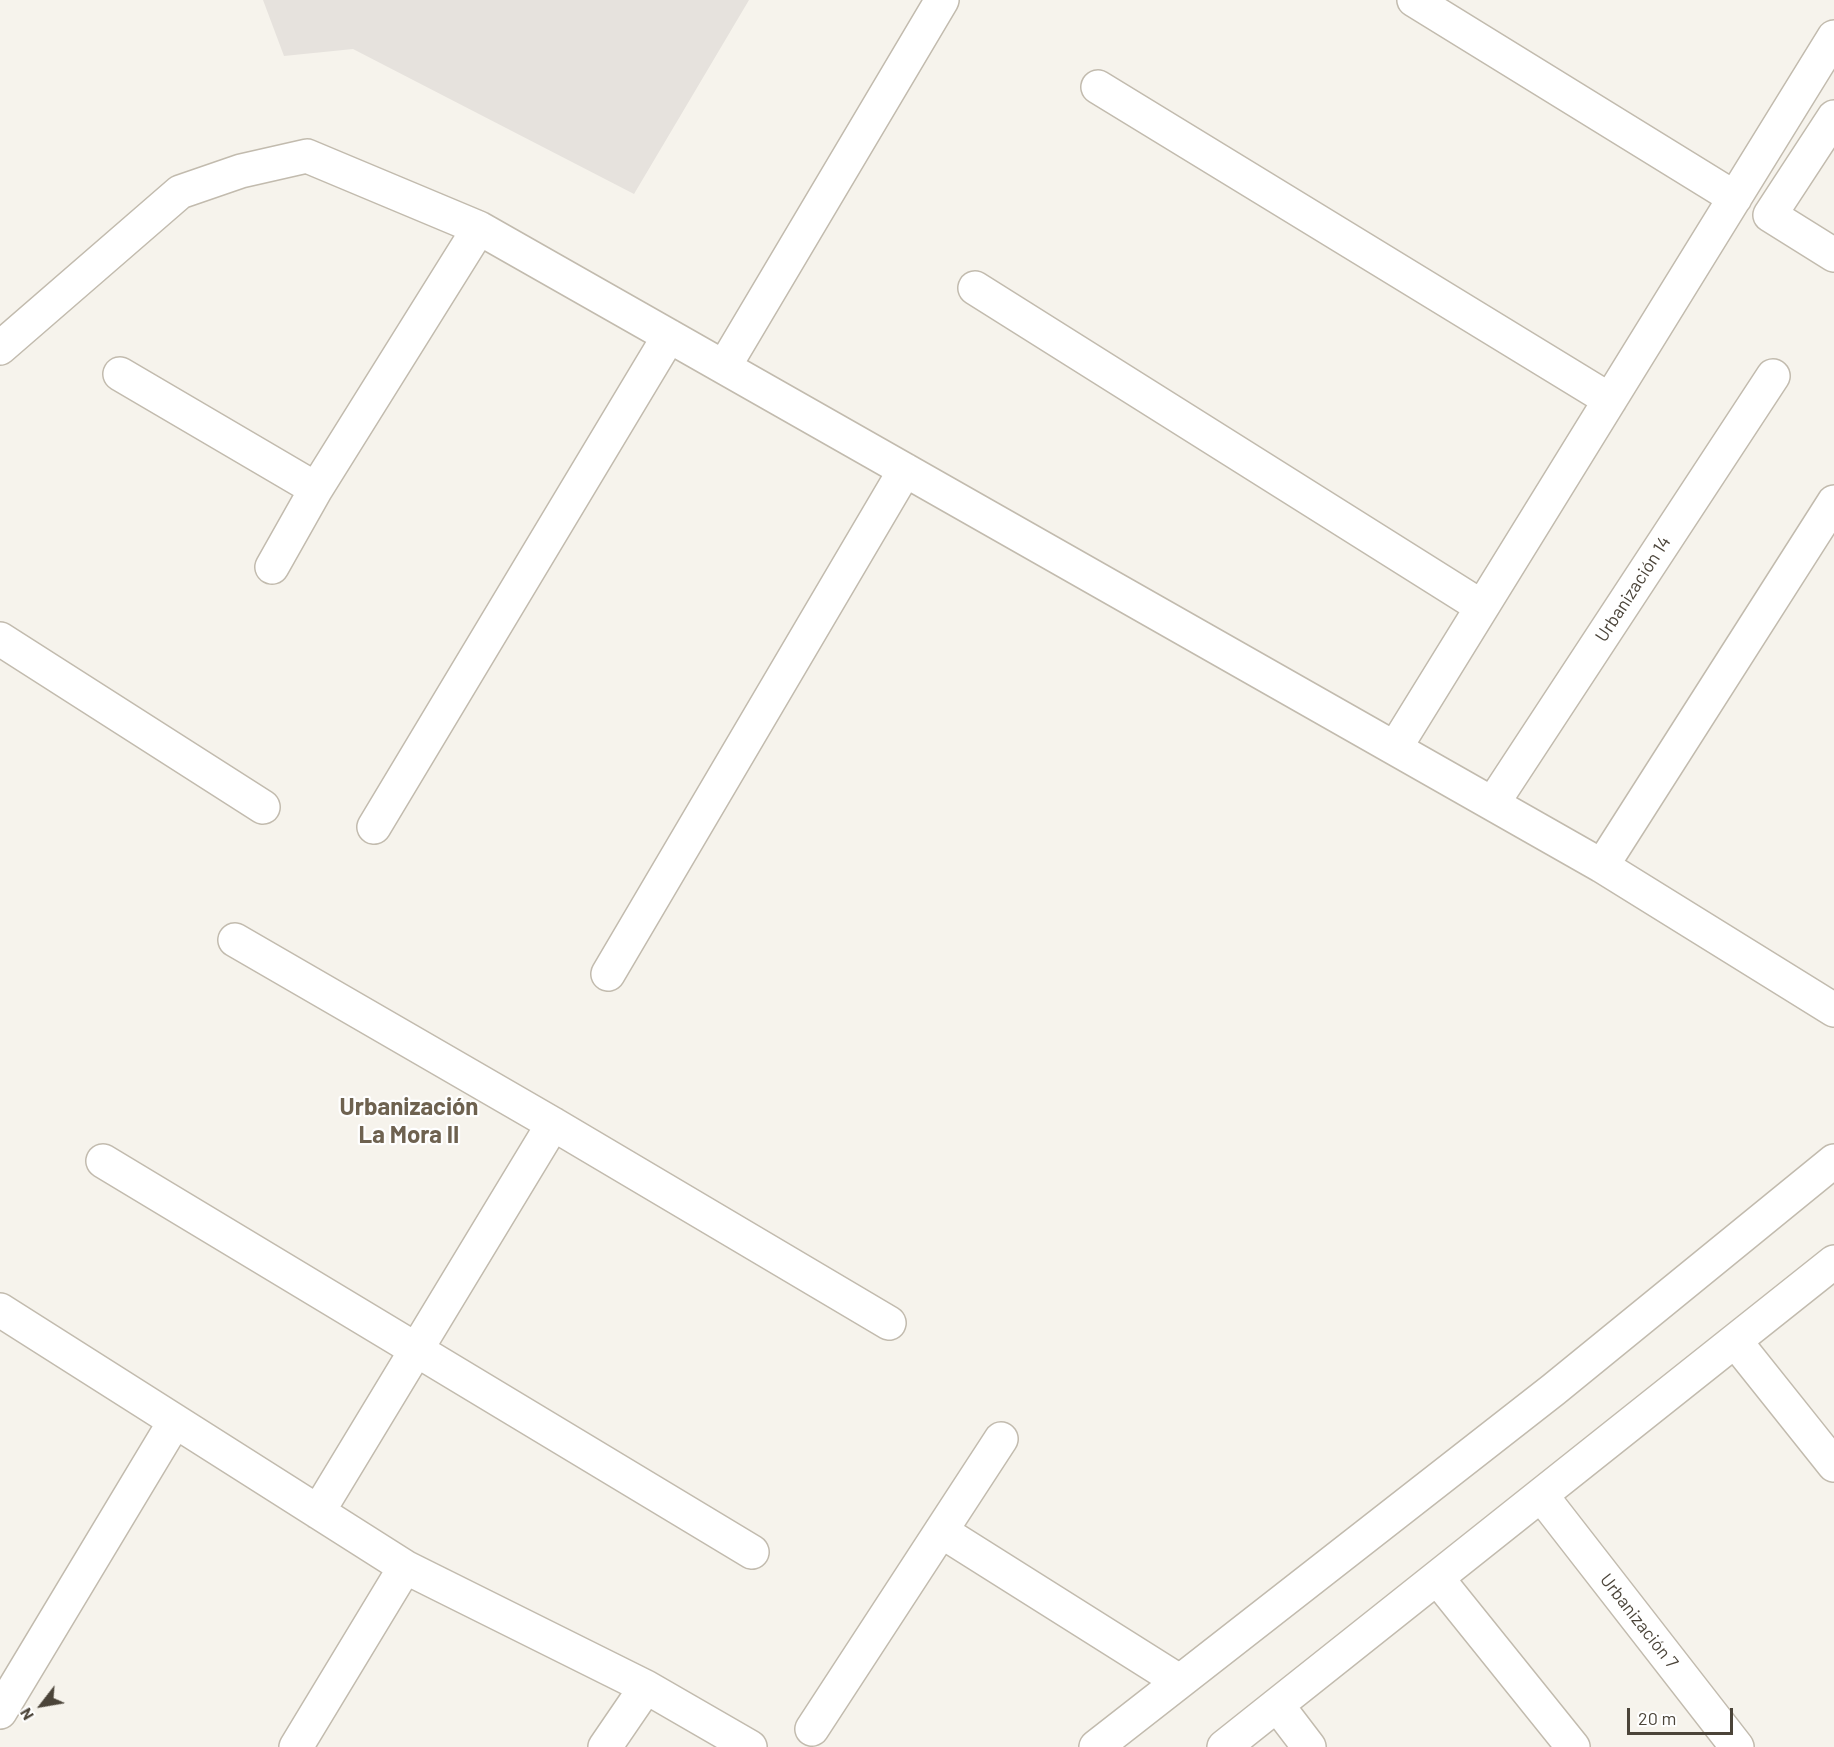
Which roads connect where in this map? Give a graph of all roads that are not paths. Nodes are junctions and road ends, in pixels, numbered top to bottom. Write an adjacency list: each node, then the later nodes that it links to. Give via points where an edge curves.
1 (942, 0): 12 (street)
2 (1414, 0): 6 (street)
3 (1834, 37): 6 (street)
4 (1098, 87): 15 (street)
5 (1834, 117): 8 (street, via 1770,215)
6 (1735, 198): 15 (street)
7 (479, 228): 10 (street); 11 (street, via 307,156 241,171 180,192); 17 (street)
8 (1834, 255)
9 (975, 288): 20 (street)
10 (669, 336): 12 (street); 25 (street)
11 (0, 348)
12 (724, 366): 16 (street)
13 (120, 374): 17 (street)
14 (1773, 376): 23 (street, Urbanización 14)
15 (1610, 400): 20 (street)
16 (905, 470): 22 (street); 28 (street)
17 (316, 489): 19 (street)
18 (1834, 502): 26 (street)
19 (272, 567)
20 (1482, 607): 22 (street)
21 (0, 639): 24 (street)
22 (1395, 748): 23 (street)
23 (1493, 803): 26 (street)
24 (263, 807)
25 (374, 827)
26 (1602, 866): 29 (street)
27 (235, 940): 30 (street)
28 (608, 974)
29 (1834, 1010)
30 (553, 1124): 35 (street); 37 (street)
31 (103, 1161): 37 (street)
32 (1834, 1161): 47 (street, via 1553,1389)
33 (1834, 1262): 36 (street)
34 (0, 1310): 38 (street)
35 (889, 1323)
36 (1734, 1341): 40 (street); 41 (street)
37 (416, 1349): 42 (street); 44 (street)
38 (175, 1421): 42 (street); 50 (street)
39 (1001, 1439): 43 (street)
40 (1834, 1465)
41 (1541, 1495): 46 (street); 59 (street, Urbanización 7)
42 (318, 1512): 45 (street)
43 (941, 1531): 47 (street); 51 (street)
44 (752, 1552)
45 (405, 1567): 48 (street); 52 (street)
46 (1437, 1578): 49 (street); 58 (street)
47 (1179, 1681): 55 (street)
48 (646, 1687): 53 (street); 54 (street)
49 (1277, 1705): 56 (street); 57 (street)
50 (0, 1713)
51 (812, 1729)
52 (296, 1747)
53 (605, 1747)
54 (750, 1747)
55 (1096, 1747)
56 (1224, 1747)
57 (1309, 1747)
58 (1573, 1747)
59 (1737, 1747)

